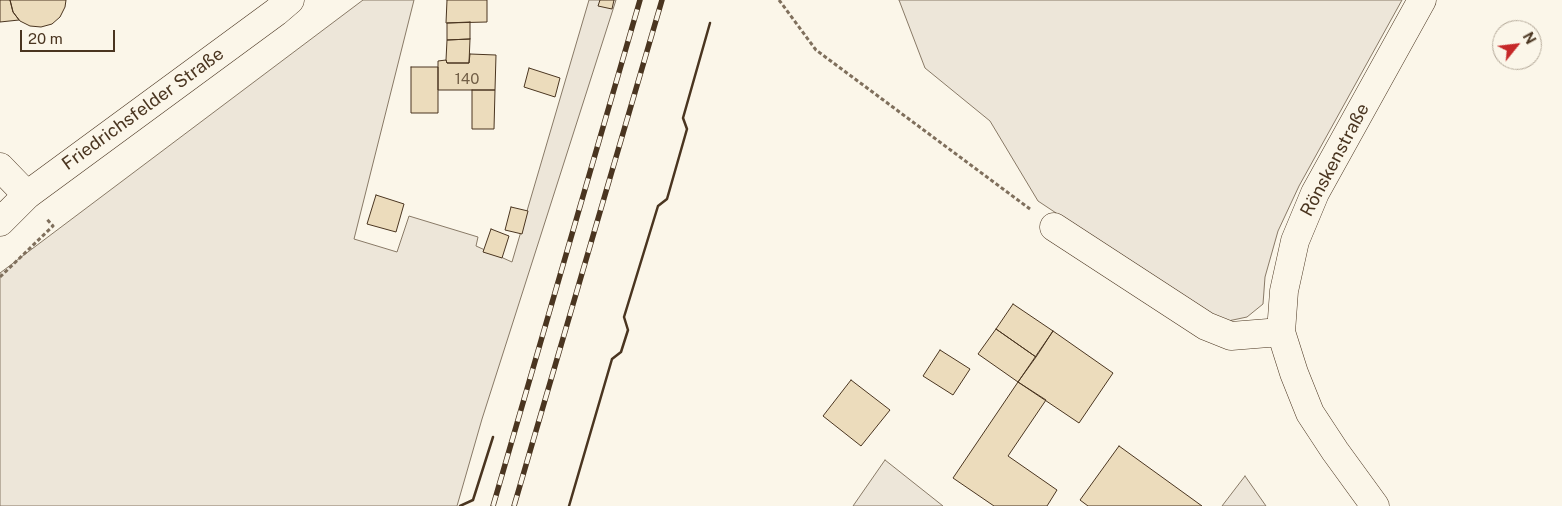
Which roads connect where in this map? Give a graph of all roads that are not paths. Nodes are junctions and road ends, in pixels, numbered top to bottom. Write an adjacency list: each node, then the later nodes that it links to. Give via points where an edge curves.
1 (290, 0): 4 (street, Friedrichsfelder Straße)
2 (1422, 0): 7 (street, Rönskenstraße, via 1315,193 1295,241 1284,291)
3 (0, 167): 4 (street)
4 (27, 195): 5 (street, Friedrichsfelder Straße)
5 (0, 222)
6 (1054, 227): 7 (street, via 1206,326 1232,336)
7 (1281, 332): 8 (street, Rönskenstraße, via 1310,413)
8 (1376, 506)

